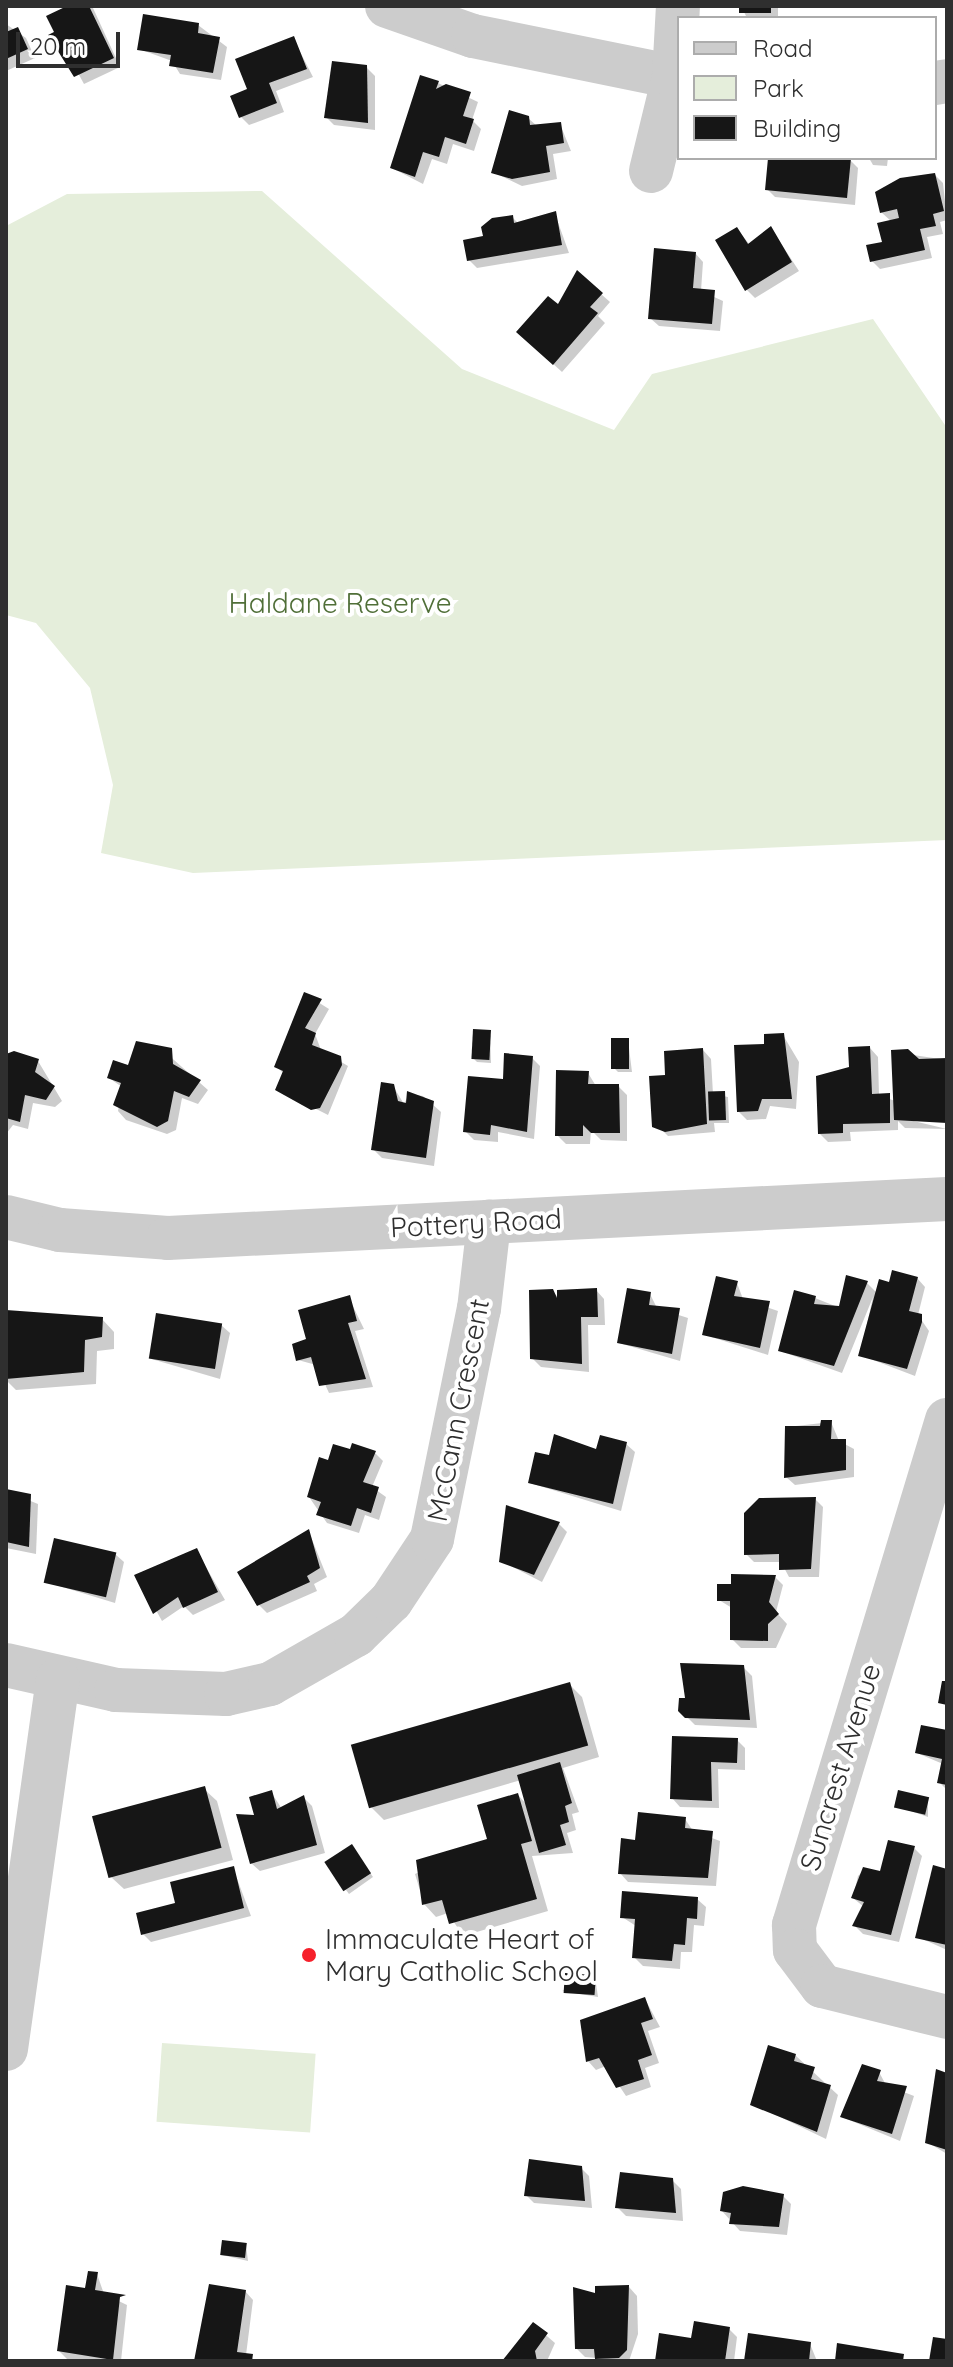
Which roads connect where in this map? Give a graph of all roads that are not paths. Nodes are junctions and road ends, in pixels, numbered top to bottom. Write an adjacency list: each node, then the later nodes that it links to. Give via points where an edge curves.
1 (387, 6): 3 (street, via 473,36)
2 (677, 42): 3 (street)
3 (676, 78): 4 (street)
4 (651, 171)
5 (947, 1199): 7 (street, Pottery Road)
6 (6, 1217): 7 (street, Pottery Road, via 60,1230 168,1238)
7 (489, 1222): 10 (street, McCann Crescent, via 446,1493 432,1539 391,1601 345,1642 270,1684 182,1696)
8 (947, 1420): 11 (street, Suncrest Avenue, via 794,1925 795,1950 822,1986)
9 (6, 1665): 10 (street, McCann Crescent)
10 (58, 1680): 12 (street)
11 (947, 2017)
12 (6, 2049)

